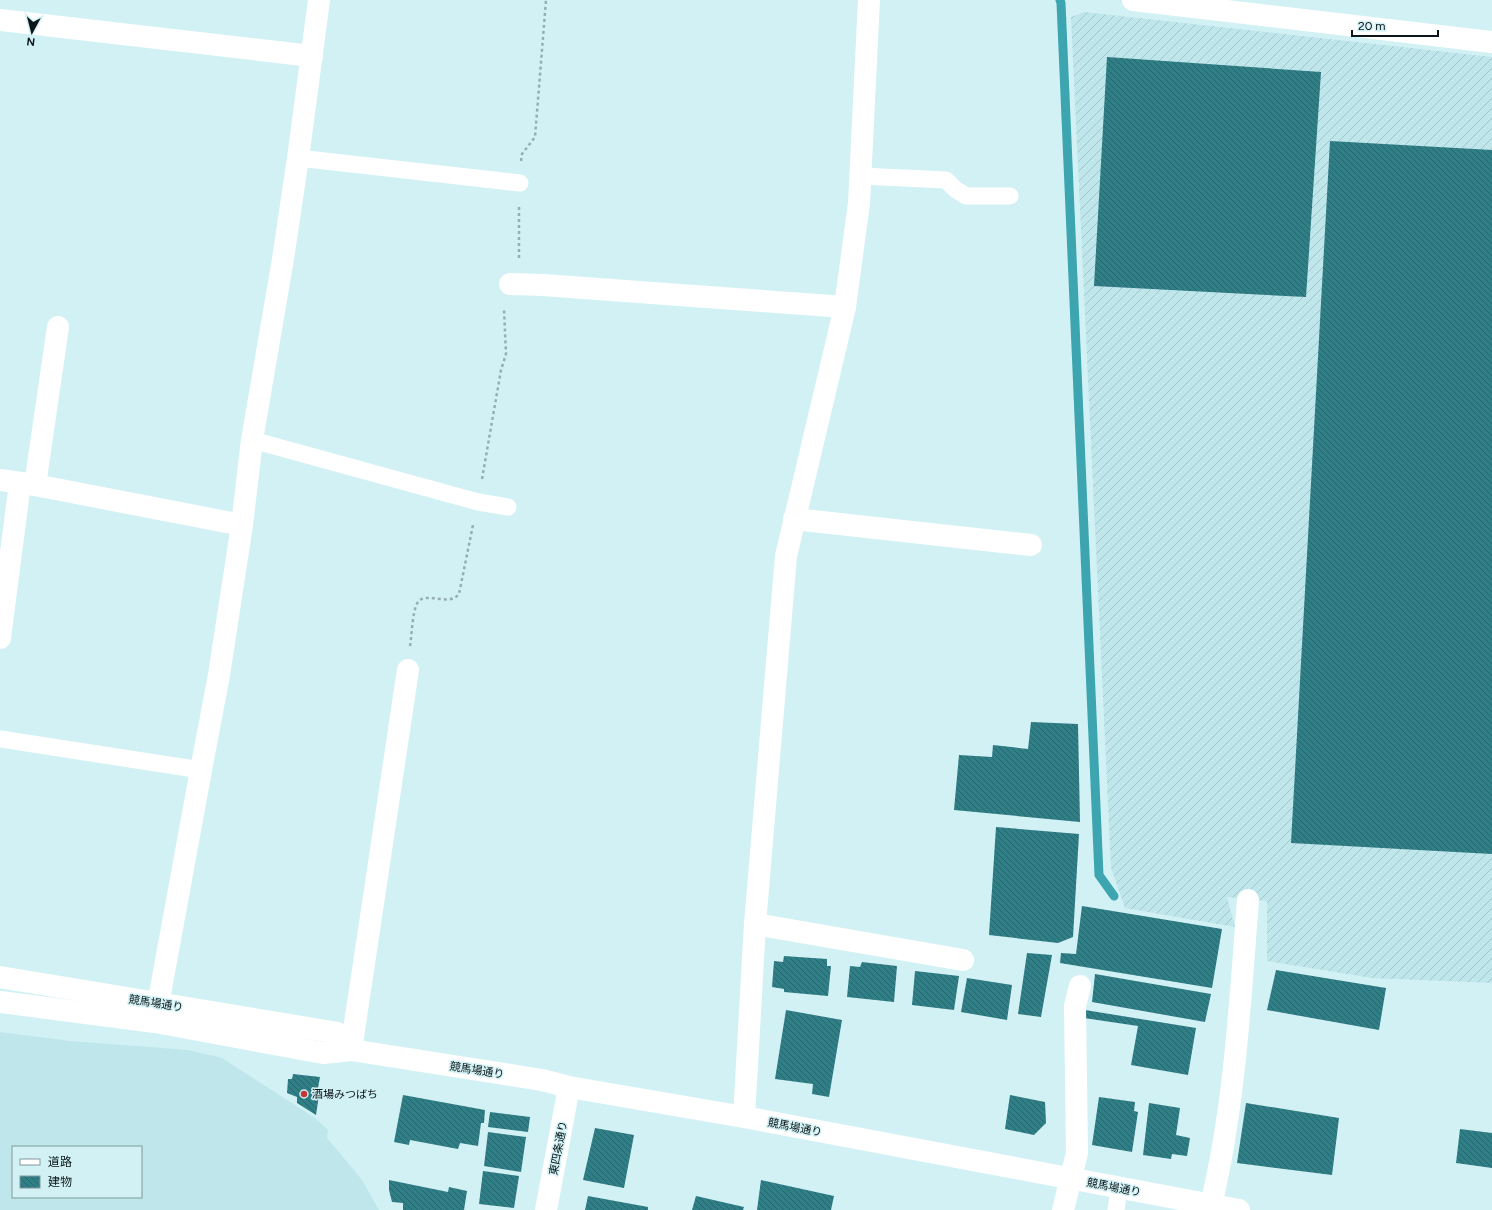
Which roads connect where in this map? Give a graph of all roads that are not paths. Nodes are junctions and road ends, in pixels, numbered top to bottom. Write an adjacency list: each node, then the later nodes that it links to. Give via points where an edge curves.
1 (319, 0): 6 (street)
2 (869, 0): 8 (street)
3 (1133, 0): 5 (street)
4 (0, 20): 6 (street)
5 (1492, 42)
6 (312, 56): 7 (street)
7 (298, 158): 9 (lane); 14 (street)
8 (861, 176): 10 (lane, via 946,180 966,196); 12 (street)
9 (520, 183)
10 (1010, 196)
11 (510, 284): 12 (street)
12 (845, 306): 17 (street)
13 (58, 327): 15 (street)
14 (252, 440): 16 (lane, via 478,502); 18 (street)
15 (18, 483): 18 (street); 20 (street)
16 (508, 507)
17 (794, 519): 19 (street); 25 (street, via 786,556)
18 (242, 525): 23 (street, via 219,675)
19 (1031, 546)
20 (0, 638)
21 (408, 670): 31 (street)
22 (0, 740): 23 (lane)
23 (200, 770): 30 (street)
24 (1248, 900): 36 (street, via 1236,1058 1218,1178)
25 (755, 924): 26 (street); 33 (street)
26 (963, 960)
27 (0, 977): 30 (street, 競馬場通り)
28 (1080, 986): 34 (street, via 1076,1006 1077,1154)
29 (0, 1002): 30 (street, 競馬場通り)
30 (156, 1013): 31 (street, 競馬場通り, via 323,1053)
31 (351, 1050): 32 (street, 競馬場通り, via 542,1080)
32 (570, 1087): 33 (street, 競馬場通り); 37 (street, 東四条通り)
33 (744, 1118): 34 (street, 競馬場通り)
34 (1070, 1178): 35 (street, 競馬場通り); 38 (street)
35 (1119, 1188): 36 (street, 競馬場通り); 39 (lane)
36 (1211, 1205): 40 (street, 競馬場通り)
37 (546, 1210)
38 (1063, 1210)
39 (1116, 1210)
40 (1239, 1210)

